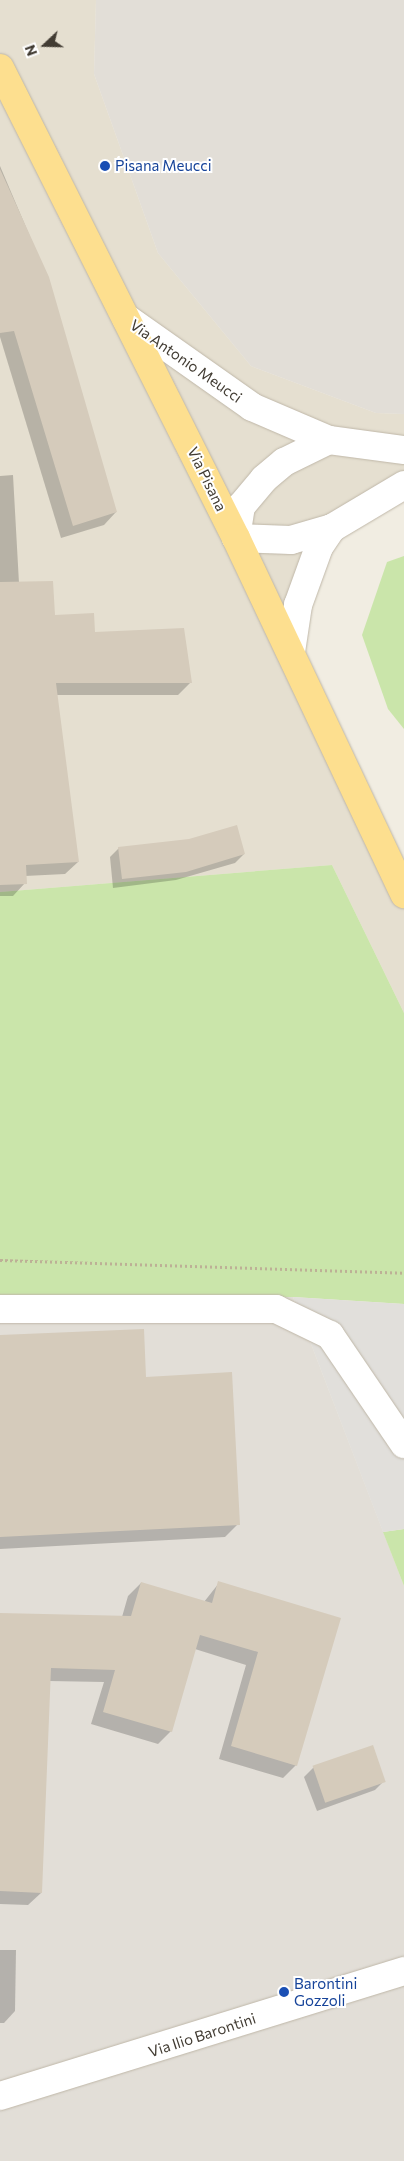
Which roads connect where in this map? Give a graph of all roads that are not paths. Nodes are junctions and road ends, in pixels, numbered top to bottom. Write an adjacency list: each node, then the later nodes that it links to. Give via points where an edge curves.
1 (0, 68): 2 (main road, Via Pisana)
2 (126, 318): 3 (street, Via Antonio Meucci, via 224,390); 7 (main road, Via Pisana)
3 (330, 440): 4 (street, Via Antonio Meucci); 7 (street, via 284,462 264,479 241,506)
4 (404, 450)
5 (404, 485): 6 (street)
6 (332, 528): 7 (street, via 291,540); 8 (street, via 308,570)
7 (236, 538): 8 (main road, Via Pisana)
8 (291, 652): 9 (main road, Via Pisana)
9 (402, 886)
10 (0, 1309): 11 (street, via 276,1309 330,1336)
11 (404, 1444)
12 (404, 1970): 13 (street, Via Ilio Barontini)
13 (0, 2096)

